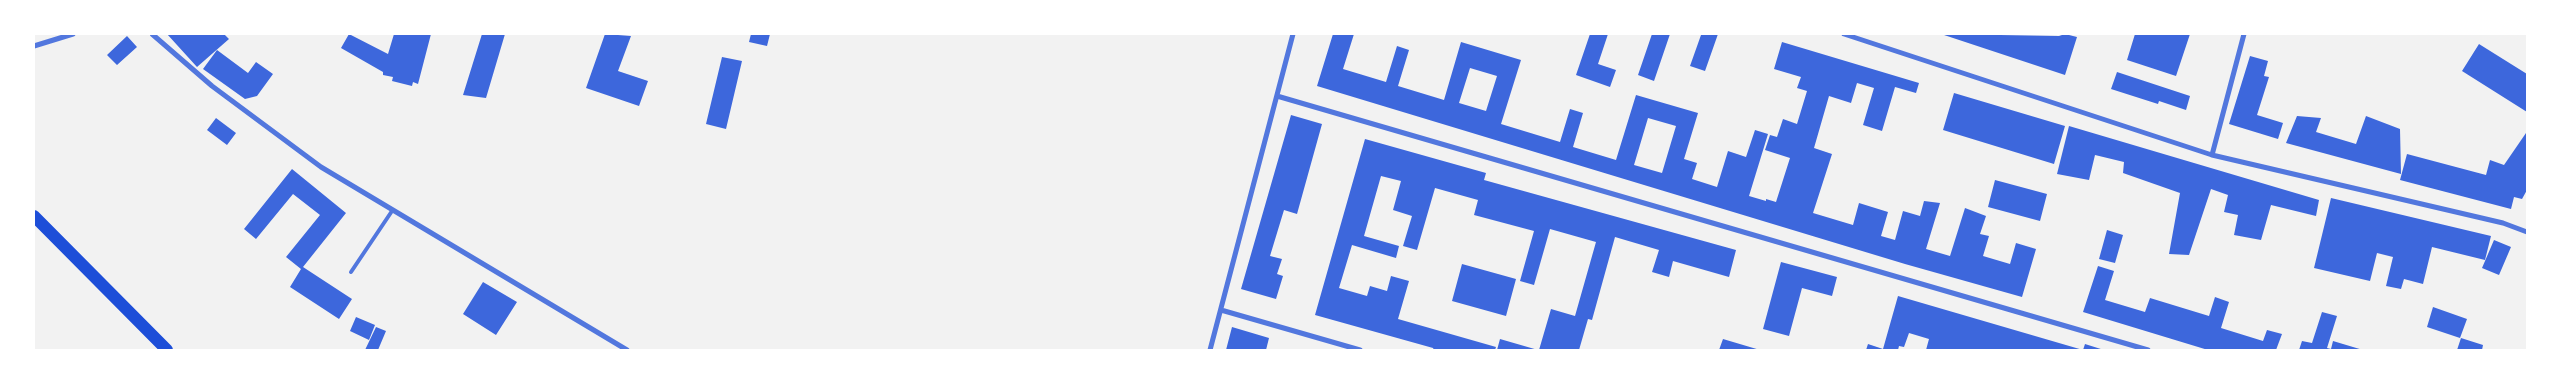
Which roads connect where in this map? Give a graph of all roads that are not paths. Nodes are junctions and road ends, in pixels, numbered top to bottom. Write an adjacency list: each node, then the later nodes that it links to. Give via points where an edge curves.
1 (73, 34): 6 (street)
2 (152, 34): 9 (street, via 212,86 321,167)
3 (1293, 34): 7 (street)
4 (1844, 34): 8 (street)
5 (2244, 34): 8 (street)
6 (34, 46)
7 (1277, 96): 13 (street); 18 (street)
8 (2212, 155): 11 (street, via 2503,223)
9 (392, 211): 12 (lane); 15 (street)
10 (34, 216): 14 (main road)
11 (2527, 232)
12 (351, 272)
13 (1221, 310): 16 (street); 17 (street)
14 (167, 350)
15 (627, 350)
16 (1210, 350)
17 (1360, 350)
18 (2148, 350)

